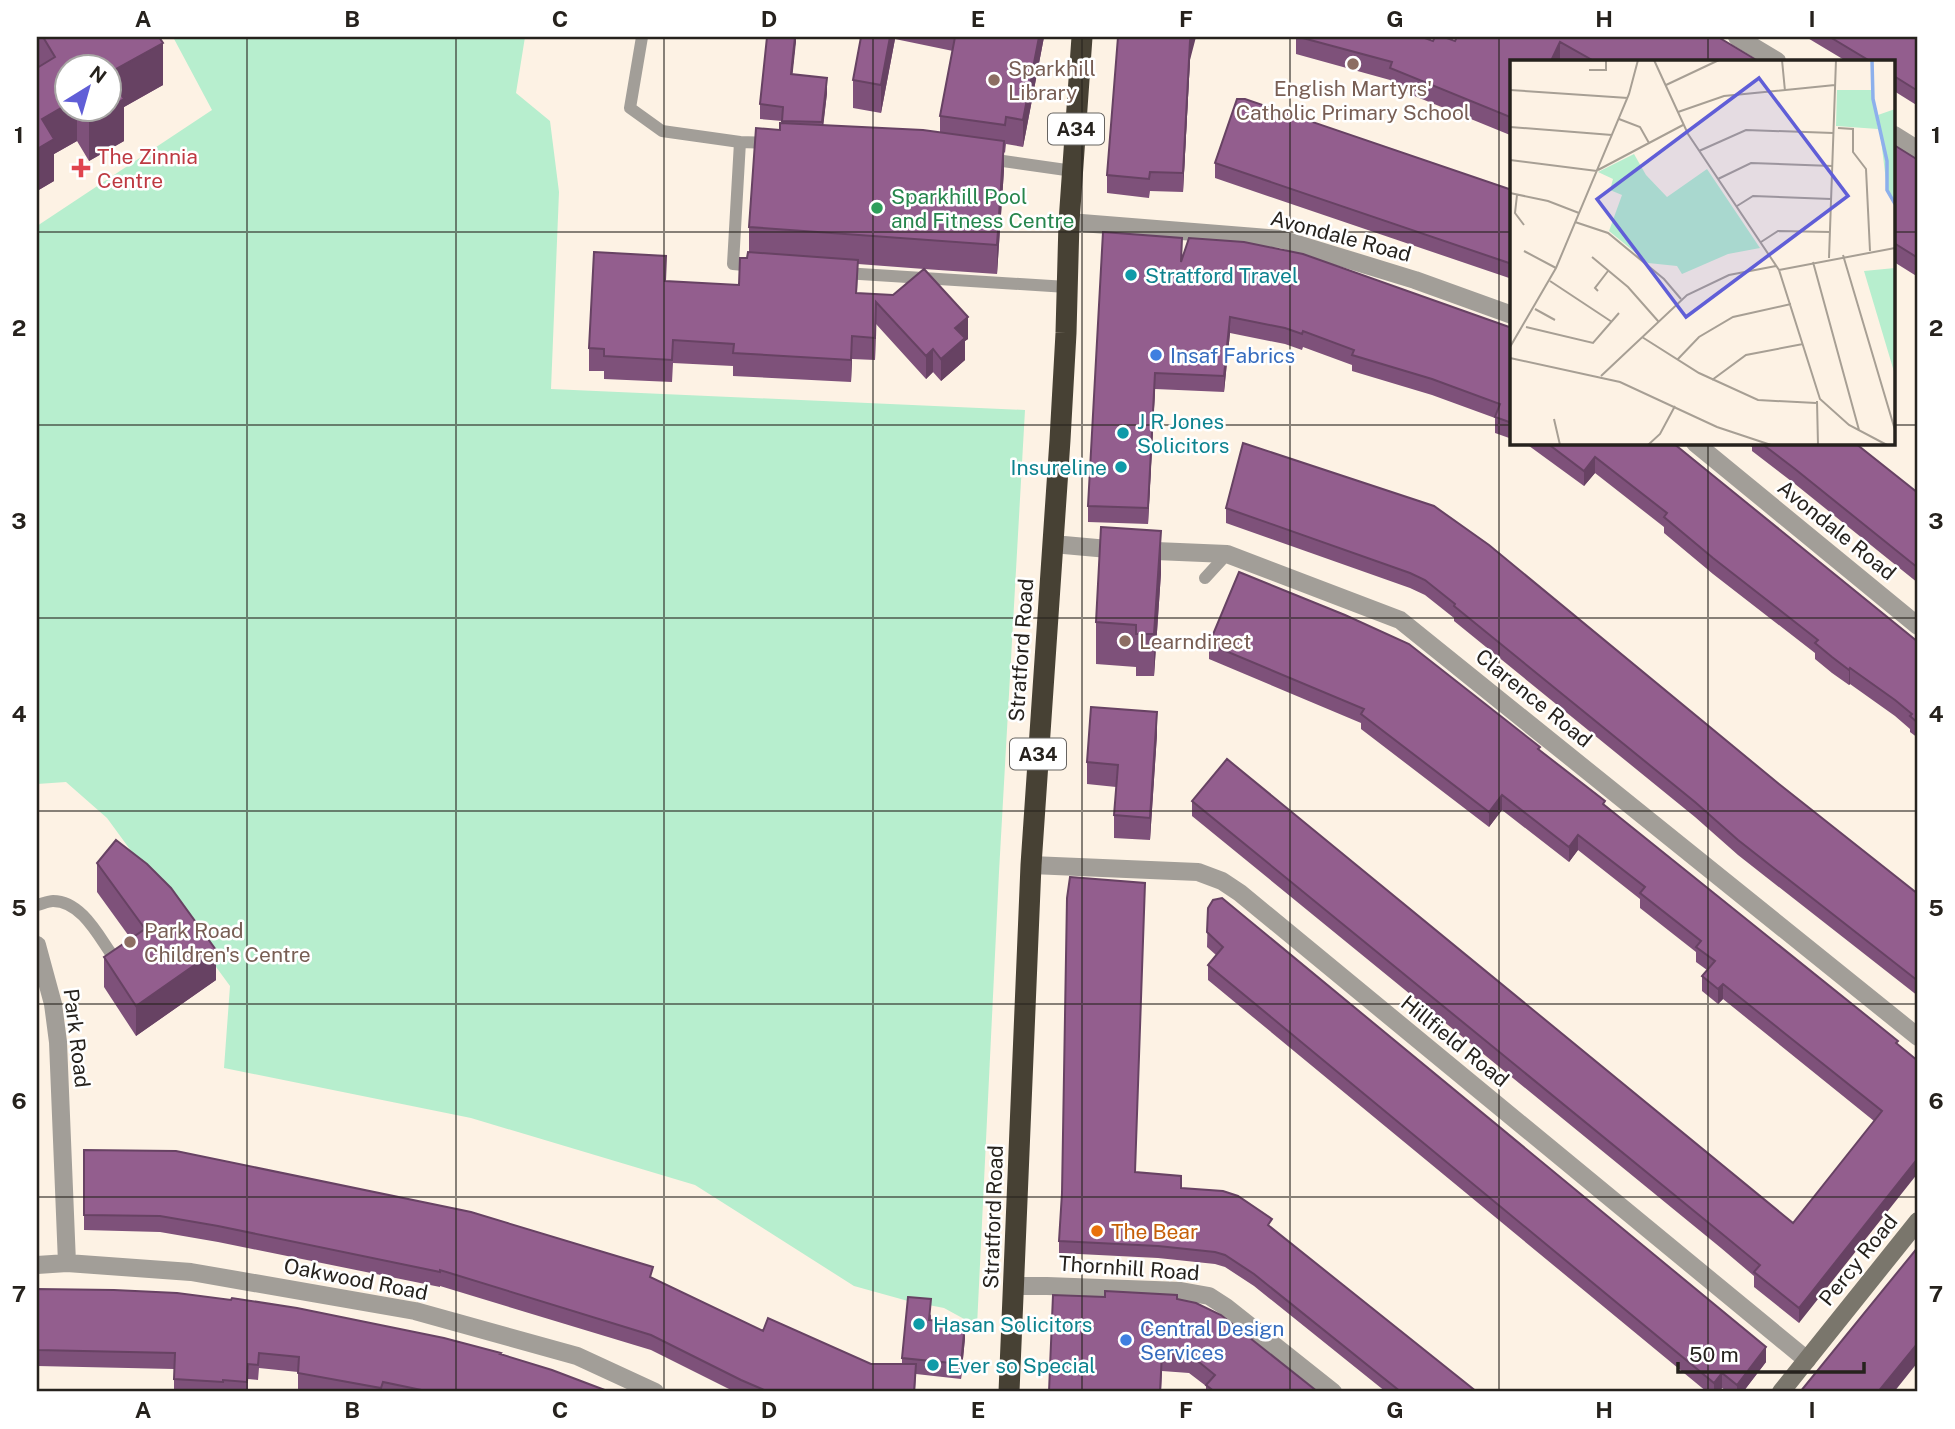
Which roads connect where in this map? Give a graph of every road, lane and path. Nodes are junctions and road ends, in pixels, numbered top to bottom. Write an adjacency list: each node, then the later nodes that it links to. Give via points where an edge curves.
1 (642, 37): 6 (lane, via 630,108 662,131)
2 (1082, 37): 10 (highway, Stratford Road / A34)
3 (1737, 37): 4 (street)
4 (1775, 60)
5 (1896, 136): 8 (street)
6 (740, 142): 7 (lane); 12 (lane, via 733,264)
7 (779, 144)
8 (1918, 150)
9 (978, 158): 10 (lane)
10 (1073, 171): 11 (highway, Stratford Road / A34)
11 (1069, 222): 14 (highway, Stratford Road / A34); 15 (street, Avondale Road, via 1281,239)
12 (774, 267)
13 (828, 272): 14 (lane)
14 (1067, 287): 17 (highway, Stratford Road / A34)
15 (1510, 314)
16 (1696, 444): 20 (street, Avondale Road)
17 (1053, 544): 18 (street, Clarence Road); 21 (highway, Stratford Road / A34)
18 (1227, 554): 19 (lane); 25 (street, Clarence Road, via 1400,620)
19 (1205, 578)
20 (1918, 626)
21 (1031, 865): 29 (highway, Stratford Road / A34); 30 (street, Hillfield Road, via 1198,872 1222,881)
22 (37, 905): 24 (lane, via 54,901 72,906)
23 (37, 945): 27 (street, Park Road, via 58,1042)
24 (110, 952)
25 (1918, 1037)
26 (1918, 1222): 30 (street, Percy Road)
27 (67, 1264): 28 (street, Oakwood Road); 31 (street, Oakwood Road, via 191,1272 415,1311 577,1356)
28 (37, 1265)
29 (1014, 1286): 32 (highway, Stratford Road / A34); 33 (street, Thornhill Road, via 1209,1296)
30 (1807, 1360): 34 (street, Percy Road)
31 (655, 1392)
32 (1009, 1392)
33 (1333, 1392)
34 (1781, 1392)

